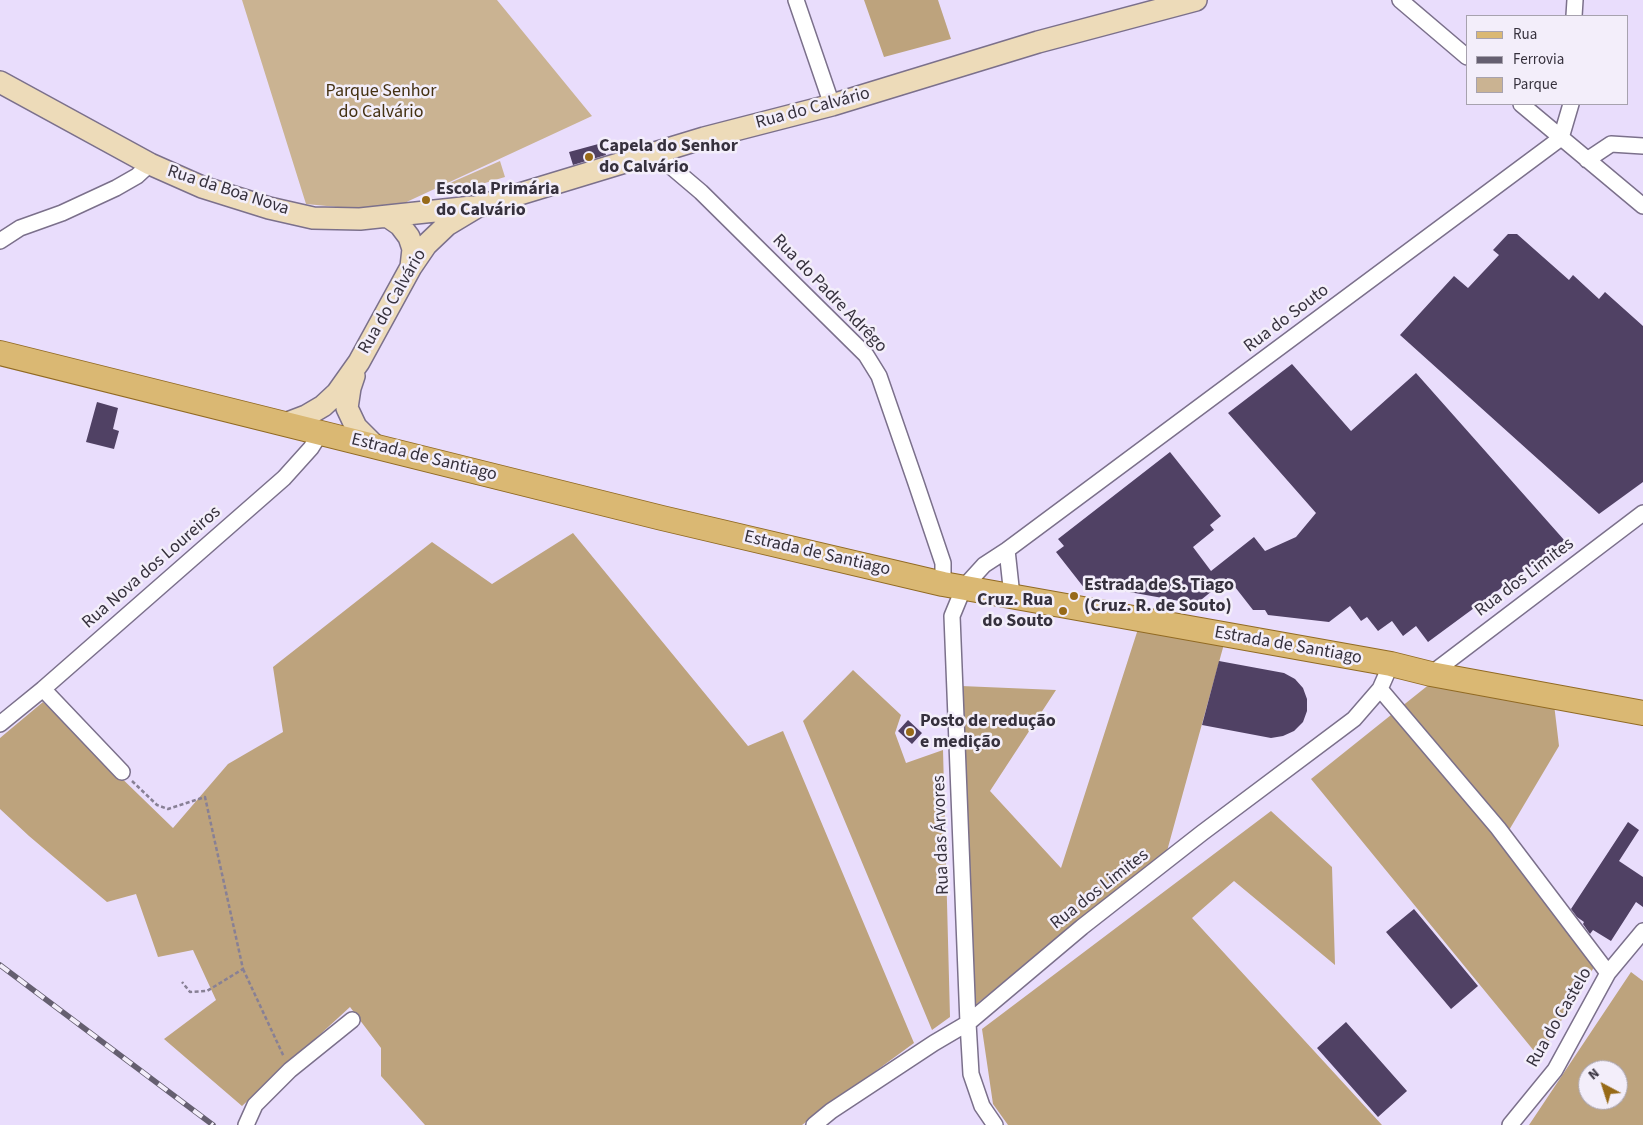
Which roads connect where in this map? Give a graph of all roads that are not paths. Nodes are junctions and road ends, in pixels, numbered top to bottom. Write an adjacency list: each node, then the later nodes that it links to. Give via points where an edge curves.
1 (796, 0): 8 (street)
2 (1196, 0): 8 (main road, Rua do Calvário, via 1038,42)
3 (1400, 0): 6 (street)
4 (1575, 0): 5 (street)
5 (1574, 15)
6 (1466, 56)
7 (0, 82): 15 (main road, Rua da Boa Nova)
8 (832, 105): 13 (main road, Rua do Calvário)
9 (1522, 105): 11 (street)
10 (1571, 105): 11 (street)
11 (1561, 138): 14 (street); 27 (street, Rua do Souto)
12 (1643, 146): 14 (street, via 1611,144)
13 (655, 153): 17 (main road, Rua do Calvário); 28 (street, Rua do Padre Adrêgo, via 701,192 866,355 879,376 943,563)
14 (1586, 160): 16 (street)
15 (150, 164): 18 (main road, Rua da Boa Nova, via 202,187 313,218); 19 (street, via 116,188 20,228)
16 (1643, 206)
17 (477, 207): 18 (main road, Rua da Boa Nova); 20 (main road, Rua do Calvário, via 447,225 426,245)
18 (387, 216): 20 (main road, via 409,237 413,249)
19 (0, 241)
20 (411, 267): 22 (main road, Rua do Calvário, via 359,362)
21 (0, 353): 23 (main road, Estrada de Santiago)
22 (342, 401): 23 (main road); 24 (main road, Rua do Calvário, via 341,424); 25 (main road, via 356,427)
23 (285, 424): 24 (main road, Estrada de Santiago)
24 (320, 432): 25 (main road, Estrada de Santiago); 32 (street, Rua Nova dos Loureiros, via 311,448 284,478)
25 (374, 445): 28 (main road, Estrada de Santiago, via 662,518)
26 (1643, 513): 31 (street, Rua dos Limites)
27 (1007, 550): 28 (street, Rua do Souto); 29 (street)
28 (954, 585): 29 (main road, Estrada de Santiago); 40 (street, Rua das Árvores, via 952,616)
29 (1012, 596): 30 (main road, Estrada de Santiago)
30 (1390, 664): 31 (main road, Estrada de Santiago); 33 (street, Rua dos Limites)
31 (1430, 674): 34 (main road, Estrada de Santiago)
32 (42, 689): 35 (street, Rua Nova dos Loureiros); 36 (street)
33 (1380, 689): 38 (street, via 1498,828); 40 (street, Rua dos Limites, via 1354,719 1082,927)
34 (1643, 713)
35 (0, 724)
36 (122, 772)
37 (1643, 930): 38 (street, Rua do Castelo)
38 (1608, 973): 44 (street, Rua do Castelo, via 1555,1070)
39 (352, 1020): 41 (street, via 290,1070 255,1105)
40 (968, 1023): 42 (street, Rua dos Limites, via 934,1042); 43 (street, Rua das Árvores, via 971,1074 982,1106)
41 (246, 1125)
42 (814, 1125)
43 (995, 1125)
44 (1510, 1125)

